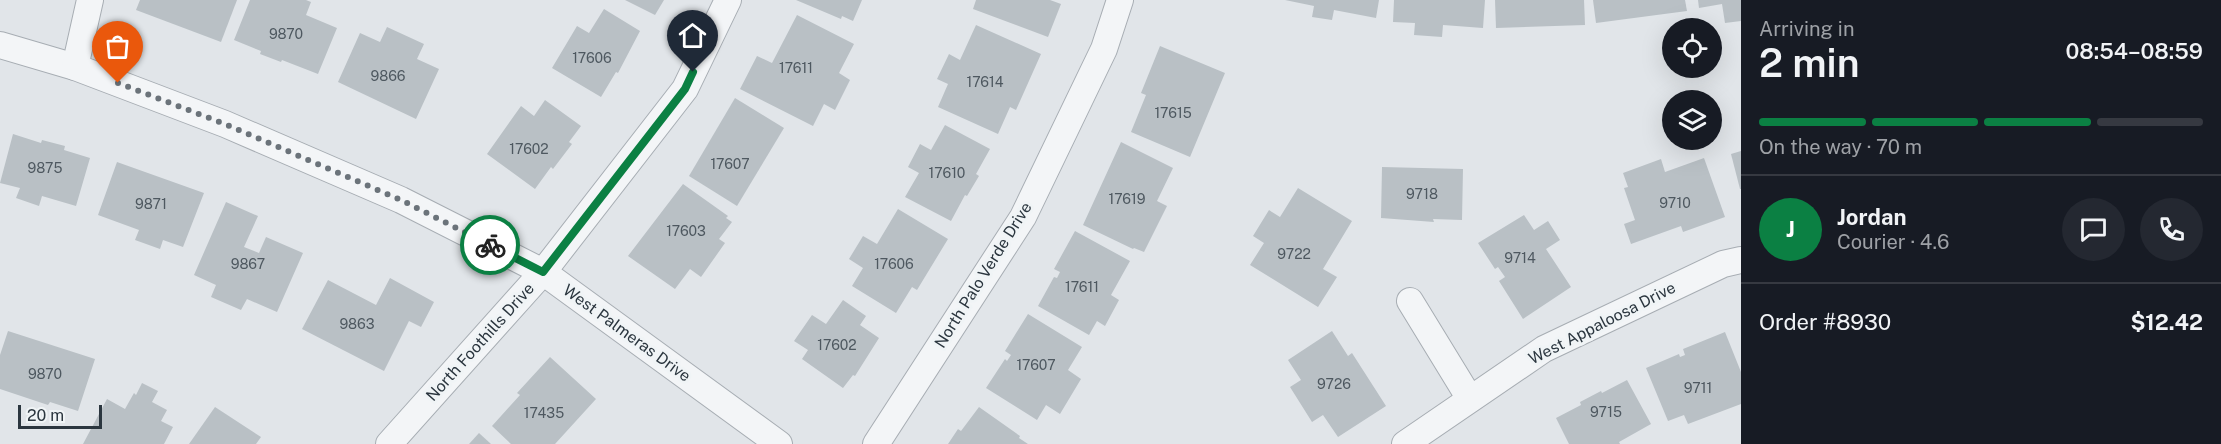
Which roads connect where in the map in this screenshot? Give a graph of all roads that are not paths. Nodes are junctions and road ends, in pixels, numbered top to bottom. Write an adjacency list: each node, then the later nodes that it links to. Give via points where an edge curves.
1 (90, 0): 5 (street)
2 (728, 0): 7 (street, North Foothills Drive, via 685,89)
3 (1120, 0): 12 (street, North Palo Verde Drive, via 1104,48 1023,217)
4 (0, 45): 5 (street, West Palmeras Drive)
5 (75, 67): 7 (street, West Palmeras Drive, via 225,124 401,200)
6 (1741, 260): 9 (street, West Appaloosa Drive, via 1723,264 1544,349)
7 (543, 272): 10 (street, North Foothills Drive); 11 (street, West Palmeras Drive)
8 (1410, 301): 9 (street)
9 (1470, 399): 13 (street, West Appaloosa Drive)
10 (389, 444)
11 (779, 444)
12 (876, 444)
13 (1405, 444)

